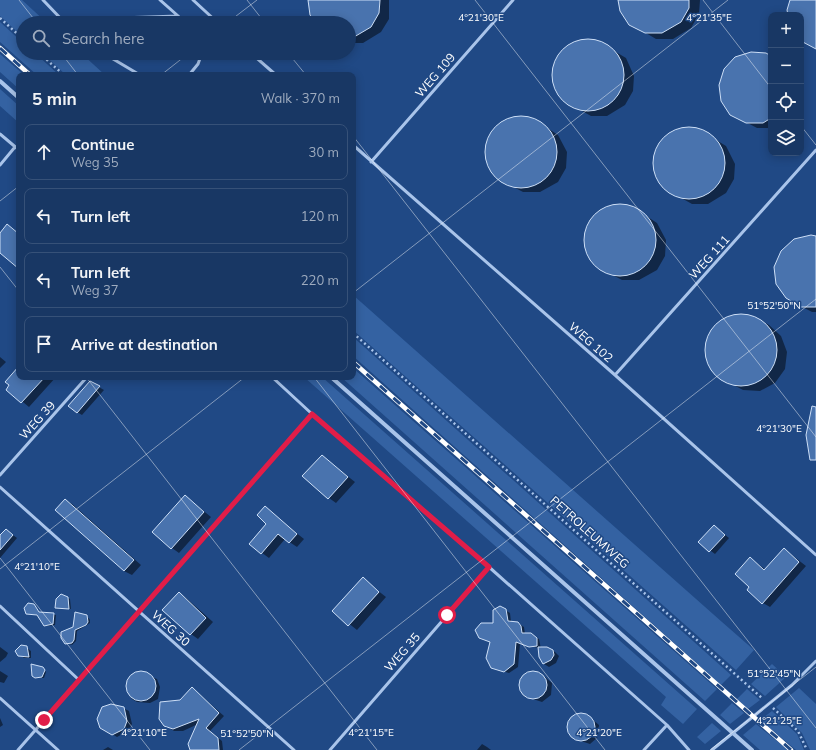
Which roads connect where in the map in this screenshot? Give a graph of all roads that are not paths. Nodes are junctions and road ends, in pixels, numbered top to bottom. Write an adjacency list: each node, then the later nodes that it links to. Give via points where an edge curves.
1 (43, 0): 5 (lane)
2 (160, 0): 6 (lane)
3 (193, 0): 7 (lane)
4 (513, 0): 20 (lane, WEG 109)
5 (57, 16)
6 (178, 16)
7 (210, 16)
8 (115, 60): 11 (lane)
9 (199, 60): 12 (lane)
10 (259, 60): 13 (lane)
11 (135, 72)
12 (191, 72)
13 (273, 72)
14 (0, 81): 15 (street)
15 (16, 95)
16 (0, 134): 17 (lane)
17 (15, 147): 21 (lane)
18 (356, 148): 20 (lane, WEG 102)
19 (816, 150): 22 (lane, WEG 111)
20 (371, 162): 22 (lane, WEG 102)
21 (0, 165)
22 (615, 375): 29 (lane, WEG 102)
23 (84, 380): 27 (lane, WEG 39)
24 (275, 380): 26 (lane)
25 (334, 380): 38 (street)
26 (312, 414): 30 (lane); 32 (lane)
27 (0, 475)
28 (0, 487): 32 (lane, WEG 30)
29 (816, 555)
30 (489, 567): 36 (lane); 39 (lane, WEG 35)
31 (0, 606): 34 (lane)
32 (139, 612): 34 (lane); 42 (lane, WEG 30)
33 (816, 661): 38 (lane)
34 (79, 680): 37 (lane)
35 (0, 698): 37 (lane)
36 (667, 725): 43 (lane); 44 (lane)
37 (35, 730): 40 (lane); 41 (lane)
38 (733, 734): 45 (lane); 46 (street)
39 (332, 749)
40 (18, 750)
41 (58, 750)
42 (294, 750)
43 (644, 750)
44 (689, 750)
45 (712, 750)
46 (752, 750)

